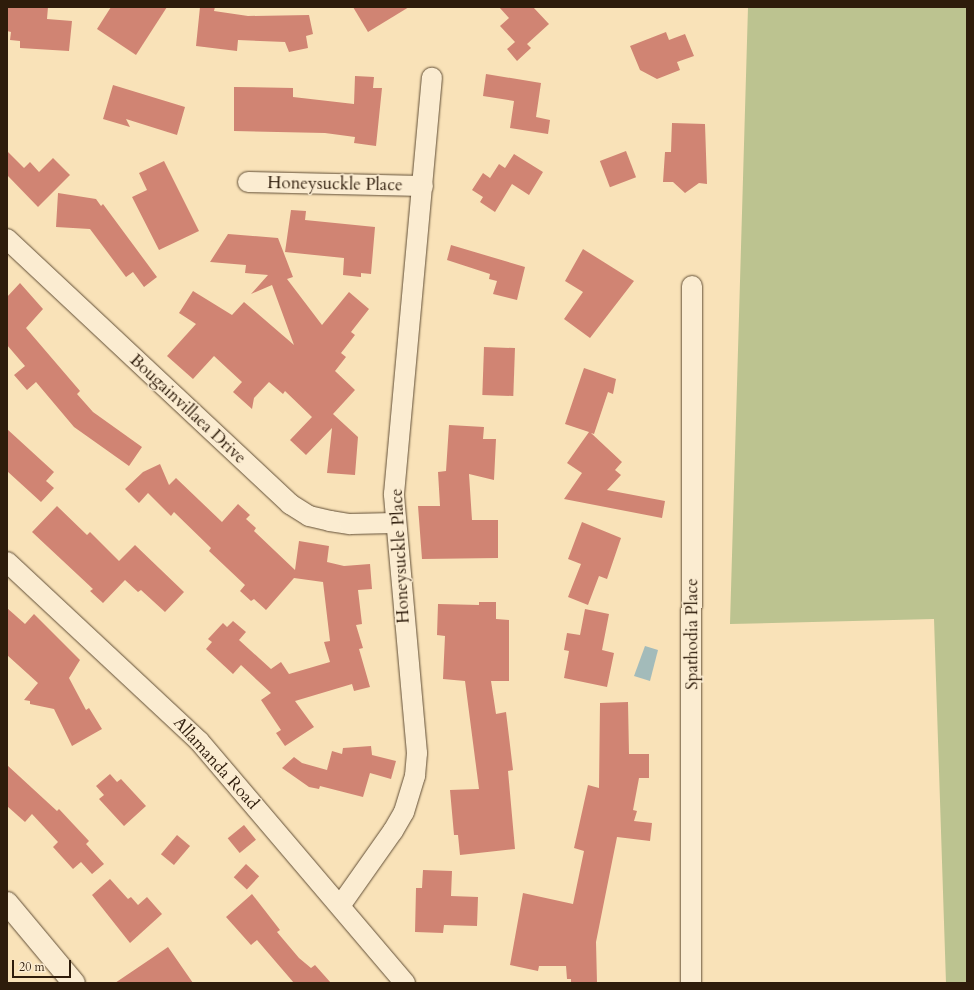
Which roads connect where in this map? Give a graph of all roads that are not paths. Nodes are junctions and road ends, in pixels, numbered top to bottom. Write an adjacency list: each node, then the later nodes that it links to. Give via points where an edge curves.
1 (432, 78): 3 (street, Honeysuckle Place)
2 (248, 182): 3 (street, Honeysuckle Place)
3 (423, 186): 6 (street, Honeysuckle Place, via 394,494)
4 (7, 239): 6 (street, Bougainvillaea Drive, via 290,504 309,516 330,521 350,524)
5 (692, 286): 12 (street, Spathodia Place)
6 (395, 523): 9 (street, Honeysuckle Place, via 417,753 415,776 404,812)
7 (7, 562): 9 (street, Allamanda Road, via 199,741)
8 (7, 903): 10 (street)
9 (340, 906): 11 (street, Allamanda Road)
10 (74, 983)
11 (404, 983)
12 (691, 983)

